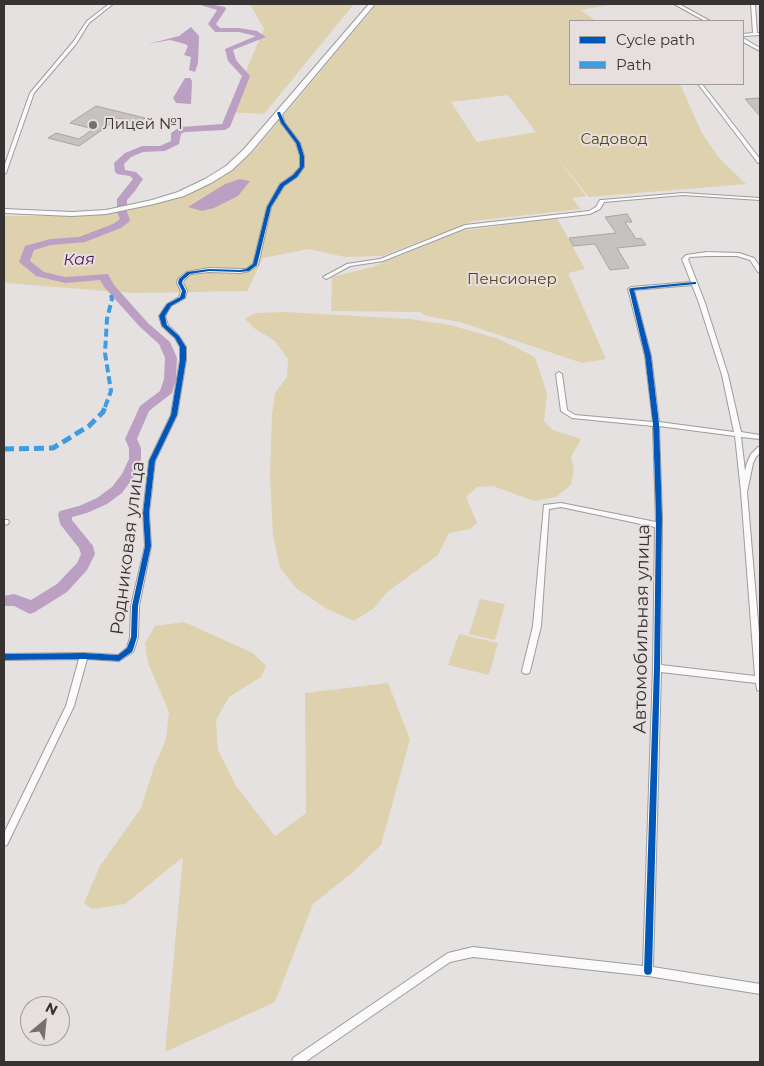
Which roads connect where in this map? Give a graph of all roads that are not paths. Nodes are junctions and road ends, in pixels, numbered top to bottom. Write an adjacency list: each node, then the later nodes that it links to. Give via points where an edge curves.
1 (111, 4): 14 (street, via 88,22 75,43 32,93)
2 (364, 4): 16 (main road, via 236,154 178,189)
3 (372, 4): 12 (main road)
4 (676, 4): 6 (street)
5 (753, 4): 8 (street)
6 (706, 20)
7 (744, 34): 8 (street)
8 (758, 34)
9 (744, 41): 10 (street)
10 (760, 50)
11 (701, 85): 13 (street)
12 (279, 113): 16 (main road, via 229,168 181,194); 30 (street, Родниковая улица, via 298,144 302,167 282,186 269,207 253,267 189,273 181,279 184,295 169,305 162,316 182,346 183,360 174,415 152,461 146,513 148,546 136,606 133,644 128,653 119,658)
13 (760, 162)
14 (4, 173)
15 (760, 199): 21 (street, via 683,194 602,201 590,212 465,227 381,260 349,265)
16 (141, 203): 18 (main road)
17 (4, 206): 18 (main road)
18 (105, 209): 19 (main road, via 72,214)
19 (4, 211)
20 (760, 271): 22 (street, via 752,259 737,254 688,256 685,259)
21 (326, 277)
22 (694, 283): 24 (street, Автомобильная улица, via 631,289 648,356); 25 (street, via 725,375)
23 (559, 374): 24 (street, via 564,411 574,417)
24 (656, 424): 25 (street); 29 (street, Автомобильная улица)
25 (738, 435): 26 (street); 28 (street)
26 (760, 438)
27 (760, 449): 28 (street, via 750,463)
28 (744, 492): 34 (street)
29 (658, 525): 32 (street, Автомобильная улица); 33 (street, via 561,505 546,507 537,626)
30 (84, 656): 31 (street, Родниковая улица); 36 (street, via 70,706)
31 (4, 657)
32 (657, 668): 34 (street); 37 (street, Автомобильная улица)
33 (526, 671)
34 (760, 680): 35 (street)
35 (760, 688)
36 (4, 842)
37 (648, 971): 38 (street); 39 (street, via 473,952 448,958)
38 (760, 989)
39 (297, 1062)

